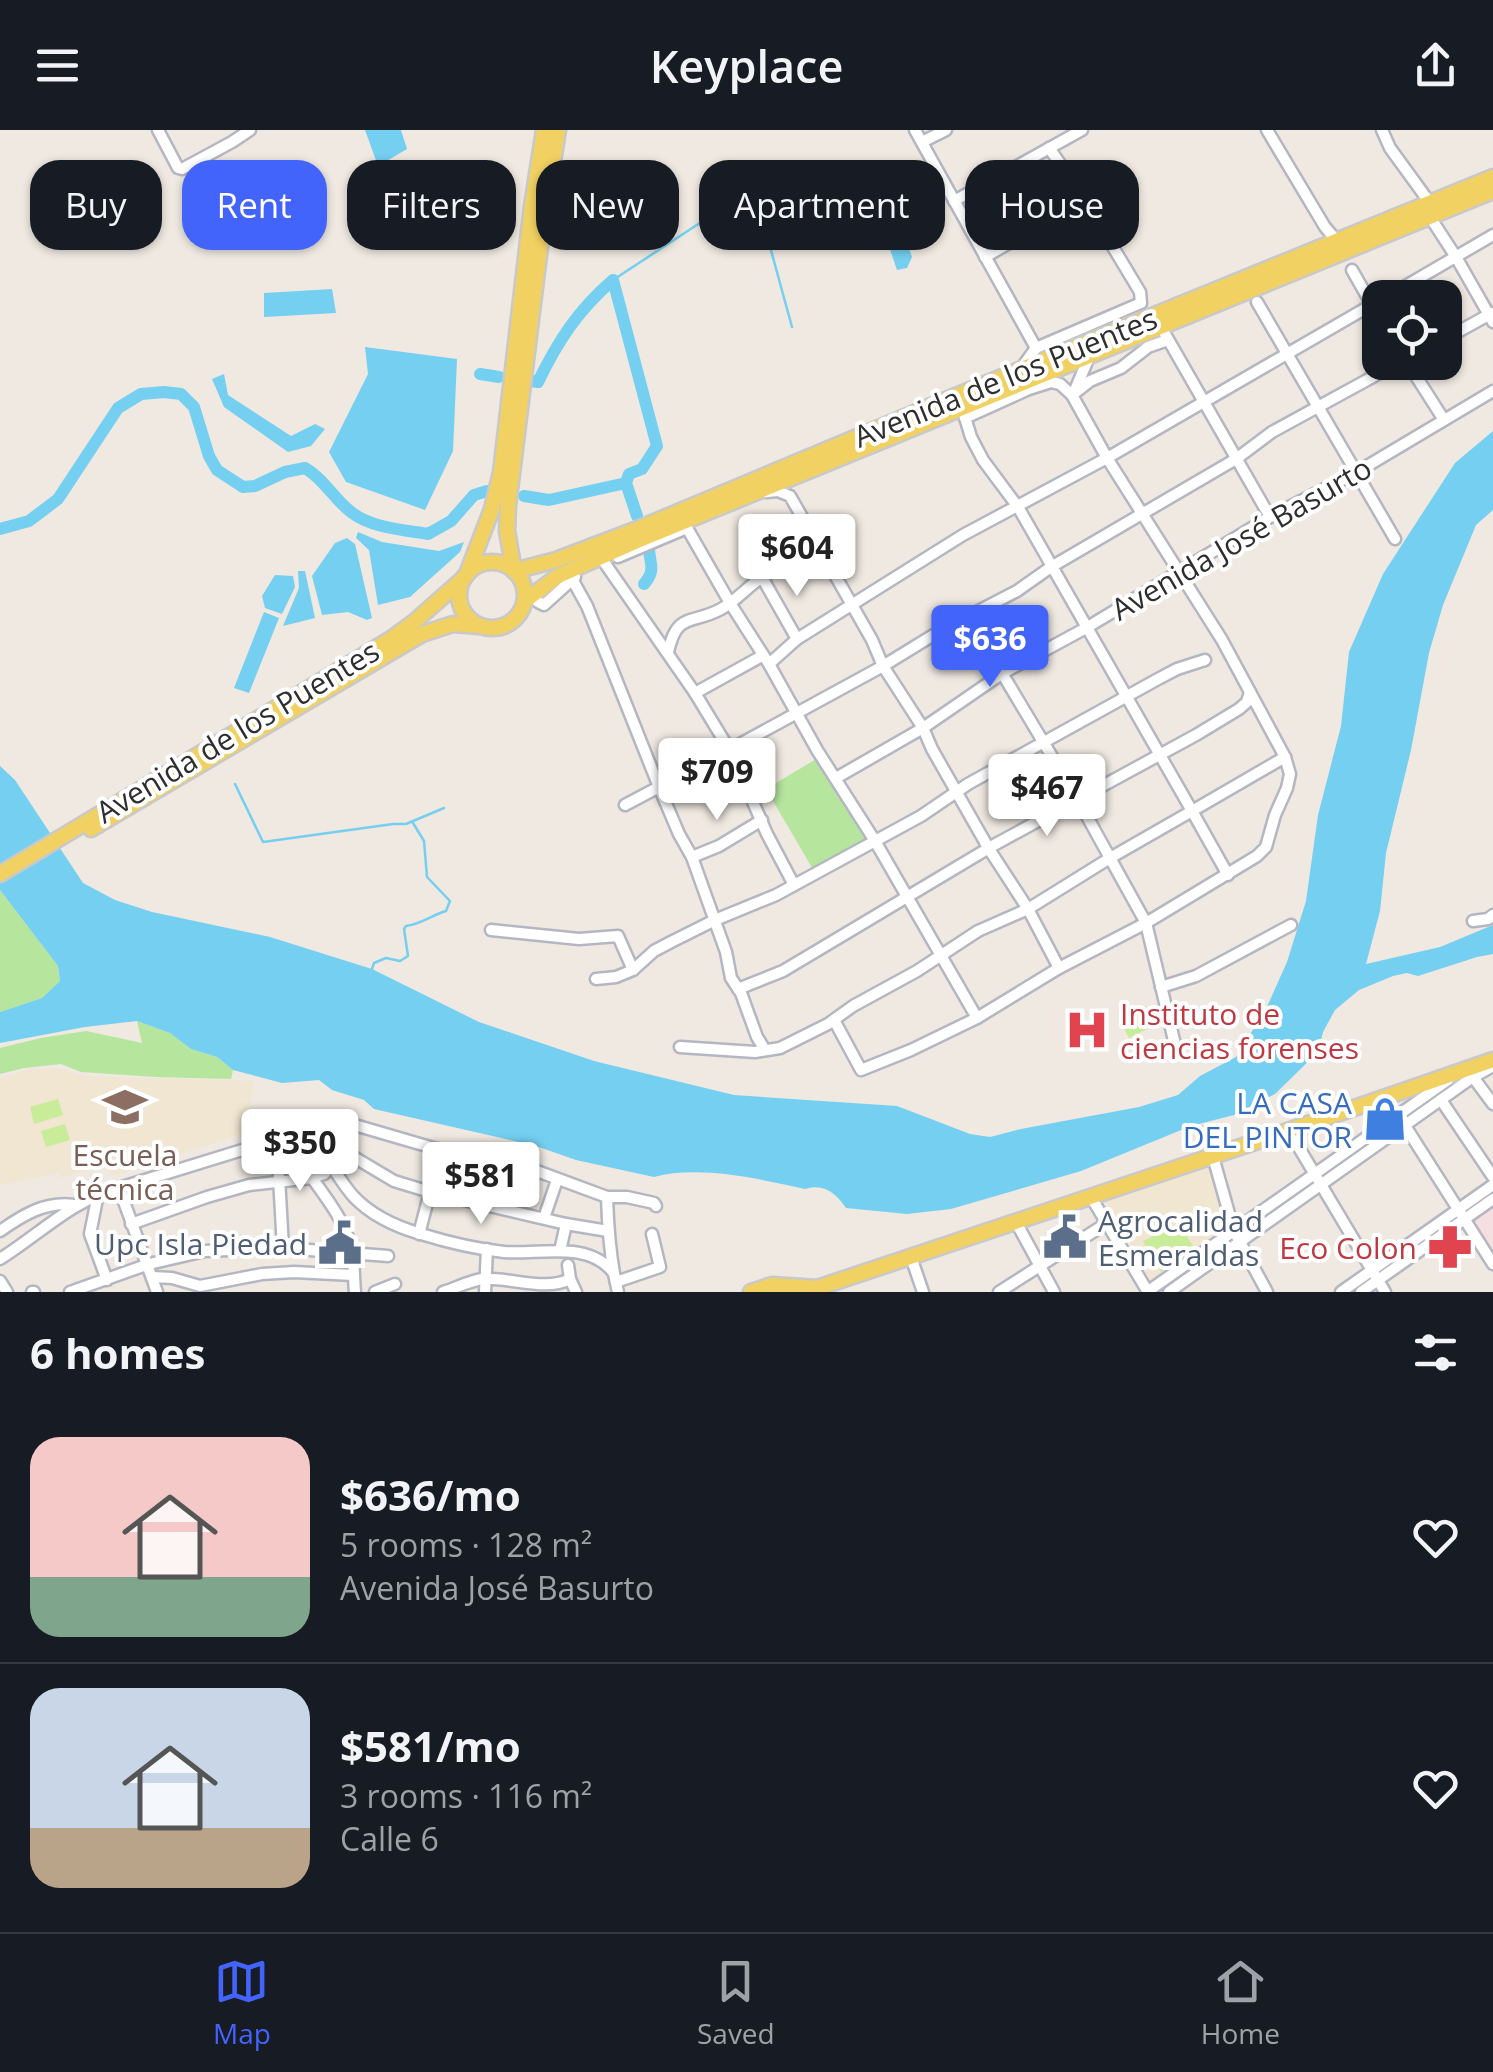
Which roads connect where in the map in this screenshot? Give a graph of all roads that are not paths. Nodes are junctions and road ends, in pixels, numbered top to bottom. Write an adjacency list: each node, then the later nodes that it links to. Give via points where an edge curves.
1 (158, 130): 2 (street, via 182,169)
2 (250, 130)
3 (544, 130): 56 (main road, via 501,472)
4 (558, 130): 50 (main road)
5 (915, 130): 10 (street)
6 (946, 130): 10 (street)
7 (1082, 130): 11 (street)
8 (1268, 130): 17 (street)
9 (1382, 130): 15 (street)
10 (922, 142): 14 (street)
11 (1048, 148): 14 (street); 28 (street, via 1141,296 1140,305)
12 (1493, 177): 15 (main road, Avenida de los Puentes)
13 (1493, 190): 15 (main road, Avenida de los Puentes)
14 (954, 201): 19 (street)
15 (1430, 210): 17 (main road, Avenida de los Puentes); 20 (street); 29 (main road, Avenida de los Puentes)
16 (1493, 235): 20 (street)
17 (1337, 241): 31 (main road, Avenida de los Puentes)
18 (996, 250): 19 (street)
19 (985, 257): 30 (street)
20 (1456, 257): 22 (street); 26 (street)
21 (1352, 270): 23 (street)
22 (1416, 280)
23 (1362, 281)
24 (1258, 302): 32 (street)
25 (1362, 310): 32 (street)
26 (1492, 317): 27 (street)
27 (1462, 331)
28 (1073, 333): 30 (street); 31 (street)
29 (1164, 333): 31 (main road, Avenida de los Puentes); 37 (street); 38 (street)
30 (1036, 348): 35 (street, via 1027,358)
31 (1089, 350): 35 (main road, Avenida de los Puentes); 37 (street)
32 (1287, 352): 38 (street); 39 (street)
33 (1369, 380): 39 (street)
34 (1416, 380): 41 (street)
35 (1024, 381): 37 (street, via 1056,382); 40 (main road, Avenida de los Puentes); 52 (main road, Avenida de los Puentes, via 936,404)
36 (1493, 390): 41 (street, Avenida José Basurto)
37 (1072, 395): 42 (street)
38 (1205, 402): 42 (street); 43 (street)
39 (1316, 407): 43 (street); 44 (street)
40 (964, 413): 45 (main road, Avenida de los Puentes); 46 (street, via 982,460)
41 (1444, 420): 44 (street, Avenida José Basurto)
42 (1107, 458): 46 (street); 47 (street)
43 (1236, 459): 47 (street); 48 (street)
44 (1357, 472): 48 (street, Avenida José Basurto); 51 (street)
45 (758, 493): 49 (main road, Avenida de los Puentes); 61 (street, via 790,496)
46 (1018, 507): 54 (street); 61 (street)
47 (1142, 515): 54 (street); 57 (street)
48 (1270, 518): 57 (street, Avenida José Basurto)
49 (687, 525): 53 (street); 59 (main road, Avenida de los Puentes, via 562,574); 60 (street)
50 (508, 531): 52 (main road, via 523,556); 55 (main road)
51 (1395, 539)
52 (556, 560): 55 (main road, Avenida de los Puentes)
53 (604, 562): 58 (street); 66 (street)
54 (1051, 567): 62 (street); 64 (street)
55 (514, 571): 56 (main road, via 487,563); 59 (main road)
56 (467, 572): 63 (main road, via 460,602); 86 (main road, Avenida de los Puentes, via 392,638)
57 (1177, 572): 64 (street, Avenida José Basurto); 71 (street)
58 (572, 579): 59 (street, via 544,605); 81 (street)
59 (528, 598): 63 (main road, via 508,624)
60 (730, 603): 65 (street, via 763,578); 66 (street, via 681,624); 67 (street)
61 (852, 604): 65 (street); 69 (street)
62 (969, 618): 69 (street); 70 (street)
63 (480, 626): 86 (main road, Avenida de los Puentes, via 453,624 422,634)
64 (1086, 628): 70 (street, Avenida José Basurto); 73 (street)
65 (797, 639): 67 (street)
66 (668, 652): 72 (street)
67 (765, 660): 72 (street); 74 (street)
68 (1206, 660): 73 (street)
69 (882, 666): 74 (street); 75 (street)
70 (1003, 674): 75 (street, Avenida José Basurto); 76 (street)
71 (1250, 692): 78 (street, via 1238,708); 79 (street)
72 (695, 693): 77 (street)
73 (1126, 696): 76 (street); 78 (street)
74 (797, 714): 77 (street); 80 (street)
75 (923, 728): 80 (street, Avenida José Basurto); 82 (street)
76 (1042, 742): 82 (street); 83 (street)
77 (729, 750): 81 (street); 87 (street)
78 (1160, 754): 83 (street); 85 (street)
79 (1285, 758): 85 (street); 93 (street, via 1290,774 1266,847)
80 (836, 778): 88 (street)
81 (659, 786): 84 (street); 90 (street)
82 (957, 791): 88 (street); 89 (street)
83 (1078, 800): 89 (street); 91 (street)
84 (625, 805)
85 (1192, 811): 91 (street); 93 (street)
86 (99, 819): 92 (main road, Avenida de los Puentes); 94 (main road, Avenida de los Puentes)
87 (762, 820): 90 (street); 95 (street)
88 (875, 842): 95 (street); 96 (street)
89 (989, 849): 96 (street); 97 (street)
90 (692, 857): 99 (street)
91 (1110, 858): 97 (street); 101 (street)
92 (0, 874)
93 (1228, 875): 101 (street)
94 (0, 885)
95 (794, 885): 99 (street)
96 (907, 898): 104 (street); 109 (street, via 783,971)
97 (1028, 909): 104 (street); 105 (street)
98 (1493, 915): 100 (street)
99 (714, 920): 106 (street); 109 (street)
100 (1473, 921)
101 (1146, 923): 105 (street); 108 (street)
102 (1290, 925): 108 (street, via 1196,976)
103 (491, 930): 106 (street, via 618,936)
104 (940, 957): 110 (street); 111 (street)
105 (1059, 968): 110 (street)
106 (632, 970): 107 (street)
107 (596, 980)
108 (1161, 987): 114 (street)
109 (738, 989): 113 (street)
110 (977, 1018): 111 (street, via 861,1070)
111 (834, 1020): 113 (street)
112 (680, 1046): 113 (street)
113 (766, 1050)
114 (1177, 1052)
115 (1493, 1063): 116 (main road)
116 (1467, 1072): 117 (street); 118 (street); 119 (street); 120 (main road)
117 (1441, 1100): 119 (street); 127 (street)
118 (1493, 1104)
119 (1401, 1120): 129 (street); 141 (street)
120 (1289, 1130): 125 (main road); 129 (street)
121 (1206, 1132): 125 (street)
122 (277, 1142): 124 (street, via 305,1142); 131 (street); 133 (street)
123 (437, 1149): 124 (street, via 332,1118); 130 (street, via 499,1157); 134 (street)
124 (322, 1154): 126 (street)
125 (1212, 1156): 136 (main road); 148 (street)
126 (331, 1168): 128 (street); 134 (street, via 352,1156 394,1181); 150 (street, via 375,1215)
127 (1493, 1177)
128 (312, 1178): 131 (street); 156 (street, via 336,1211)
129 (1317, 1179): 148 (street); 152 (street); 165 (street)
130 (557, 1180): 137 (street); 142 (street)
131 (280, 1182): 144 (street, via 248,1184); 153 (street)
132 (1493, 1185): 141 (street)
133 (119, 1188): 135 (street); 144 (street)
134 (430, 1192): 142 (street); 150 (street)
135 (98, 1194): 139 (street); 169 (street, via 90,1234)
136 (1091, 1197): 143 (main road); 146 (street)
137 (608, 1198): 140 (street); 149 (street)
138 (1493, 1199): 141 (street)
139 (75, 1205): 147 (street, via 38,1209); 159 (street)
140 (656, 1206)
141 (1461, 1215): 161 (street); 165 (street)
142 (544, 1218): 145 (street)
143 (1016, 1222): 158 (main road); 163 (street)
144 (131, 1224): 160 (street)
145 (566, 1224): 149 (street); 155 (street)
146 (1107, 1224): 163 (street); 188 (street)
147 (0, 1230)
148 (1234, 1231): 152 (street); 188 (street)
149 (608, 1232): 171 (street)
150 (419, 1234): 154 (street)
151 (652, 1234): 171 (street, via 660,1267)
152 (1239, 1243): 189 (street); 190 (street)
153 (283, 1248): 156 (street); 160 (street, via 205,1250)
154 (487, 1249): 155 (street); 167 (street)
155 (560, 1251): 171 (street, via 595,1257)
156 (353, 1255): 157 (street); 164 (street)
157 (388, 1256)
158 (911, 1257): 175 (main road); 185 (street)
159 (0, 1259)
160 (148, 1264): 166 (street); 169 (street)
161 (1493, 1264)
162 (568, 1265): 168 (street)
163 (1039, 1266): 186 (street); 187 (street)
164 (353, 1275): 174 (street, via 262,1274); 179 (street)
165 (1375, 1275): 191 (street); 192 (street); 193 (street)
166 (152, 1277): 174 (street); 178 (street)
167 (484, 1279): 173 (street); 181 (street); 182 (street)
168 (570, 1279): 173 (street, via 548,1288); 183 (street)
169 (108, 1280): 177 (street)
170 (0, 1281): 176 (street)
171 (616, 1282)
172 (396, 1284): 180 (street)
173 (518, 1287)
174 (202, 1289)
175 (816, 1291): 184 (main road, via 772,1285)
176 (7, 1292)
177 (70, 1292)
178 (157, 1292)
179 (355, 1292)
180 (374, 1292)
181 (443, 1292)
182 (485, 1292)
183 (576, 1292)
184 (750, 1292)
185 (923, 1292)
186 (998, 1292)
187 (1054, 1292)
188 (1148, 1292)
189 (1169, 1292)
190 (1267, 1292)
191 (1341, 1292)
192 (1361, 1292)
193 (1385, 1292)

